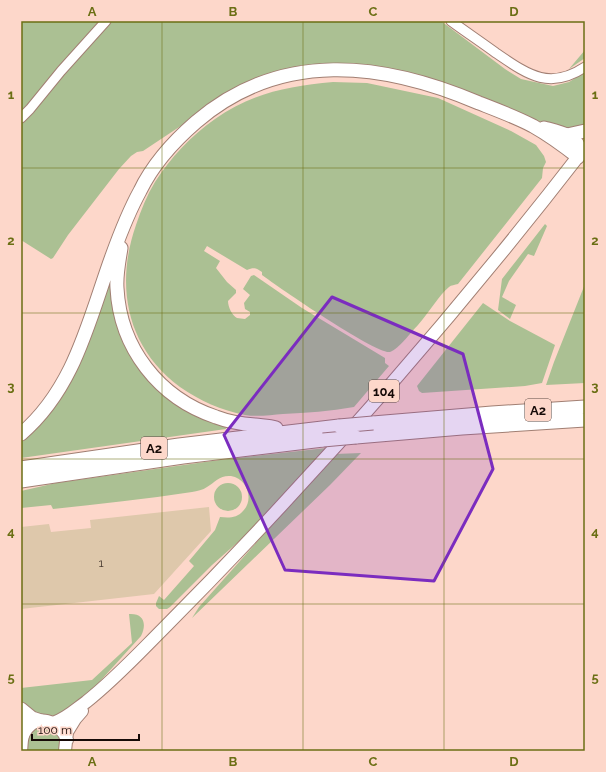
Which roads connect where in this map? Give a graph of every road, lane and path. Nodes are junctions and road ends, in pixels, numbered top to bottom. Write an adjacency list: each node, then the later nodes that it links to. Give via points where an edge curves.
1 (106, 21): 4 (street)
2 (451, 21): 3 (street, via 522,70 536,76 552,79 568,77)
3 (585, 67)
4 (21, 118)
5 (531, 125): 7 (highway); 8 (highway); 9 (highway, via 465,97 395,75 348,69 303,72 276,78 224,101 206,113 175,141 150,172)
6 (585, 131): 7 (highway)
7 (567, 135): 8 (highway, via 578,144)
8 (581, 153): 18 (main road, 104, via 486,273 358,421 232,558)
9 (126, 225): 12 (highway, via 119,259 118,304 126,334 145,367 162,386 198,410 239,423); 13 (highway, via 64,382 50,404)
10 (585, 407): 12 (highway, A2, bridge)
11 (585, 420): 15 (highway, A2, bridge, via 323,440)
12 (287, 431): 14 (highway, A2, via 179,444)
13 (21, 434)
14 (21, 468)
15 (63, 474): 16 (highway, A2); 17 (highway, via 46,483)
16 (21, 481)
17 (21, 488)
18 (97, 693): 20 (main road, 104, via 62,720); 22 (main road, 104, via 67,732)
19 (21, 709): 20 (highway, via 32,718)
20 (47, 722): 21 (main road, 104, via 34,723 28,728); 22 (main road, via 59,727 64,733)
21 (22, 728): 23 (main road, 104)
22 (66, 746)
23 (22, 750)

